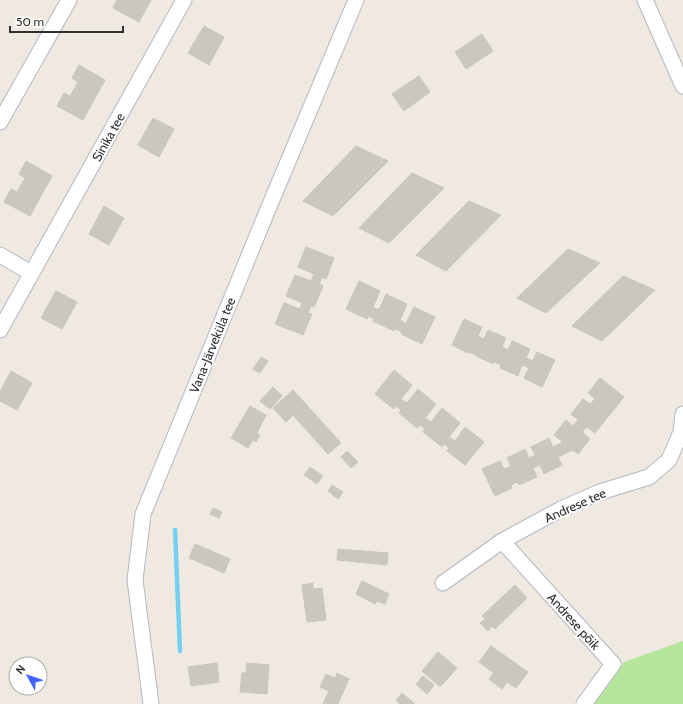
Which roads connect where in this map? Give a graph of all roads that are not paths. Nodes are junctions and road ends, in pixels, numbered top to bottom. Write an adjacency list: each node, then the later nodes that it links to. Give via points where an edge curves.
1 (69, 0): 6 (street)
2 (184, 0): 8 (street, Sinika tee)
3 (356, 0): 13 (street, Vana-Järveküla tee, via 143,514 135,580)
4 (645, 0): 5 (street)
5 (683, 86)
6 (0, 122)
7 (0, 256): 8 (street)
8 (31, 273): 9 (street, Sinika tee)
9 (0, 330)
10 (683, 414): 11 (street, Andrese tee, via 681,432 669,460 649,477 600,492 561,509)
11 (502, 541): 12 (street, Andrese tee); 14 (street, Andrese põik, via 613,664)
12 (443, 583)
13 (151, 704)
14 (584, 704)

